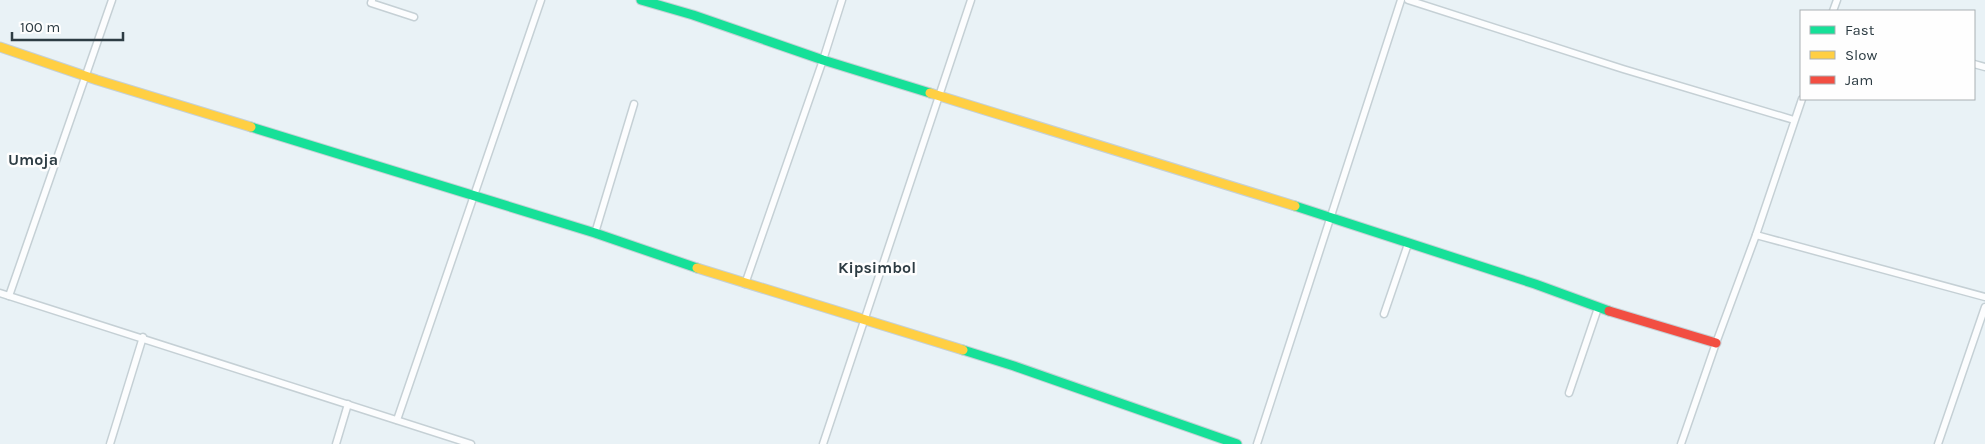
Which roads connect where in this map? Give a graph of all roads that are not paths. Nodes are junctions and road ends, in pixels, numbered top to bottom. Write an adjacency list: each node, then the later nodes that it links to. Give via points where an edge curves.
1 (112, 0): 12 (street)
2 (372, 0): 9 (street, via 371,3)
3 (541, 0): 17 (street)
4 (641, 0): 11 (street)
5 (842, 0): 11 (street)
6 (971, 0): 13 (street)
7 (1401, 0): 18 (street)
8 (1408, 0): 16 (street)
9 (414, 17)
10 (0, 47): 12 (street)
11 (824, 60): 13 (street); 22 (street)
12 (87, 76): 17 (street); 24 (street)
13 (938, 95): 18 (street); 29 (street)
14 (1802, 100): 16 (street)
15 (634, 104): 19 (street)
16 (1794, 120): 20 (street)
17 (474, 197): 19 (street); 34 (street)
18 (1330, 217): 21 (street); 40 (street)
19 (595, 233): 22 (street)
20 (1756, 236): 25 (street); 31 (street)
21 (1408, 244): 27 (street, via 1535,284); 28 (street)
22 (745, 284): 29 (street)
23 (0, 293): 24 (street)
24 (10, 296): 30 (street)
25 (1985, 297)
26 (1985, 307): 42 (street)
27 (1598, 308): 31 (street); 32 (street)
28 (1384, 314)
29 (865, 322): 38 (street); 39 (street, via 1014,366)
30 (143, 337): 33 (street); 35 (street)
31 (1716, 343): 41 (street)
32 (1569, 394)
33 (348, 404): 34 (street); 36 (street)
34 (397, 420): 37 (street)
35 (110, 444)
36 (336, 444)
37 (471, 444)
38 (823, 444)
39 (1237, 444)
40 (1257, 444)
41 (1681, 444)
42 (1938, 444)

